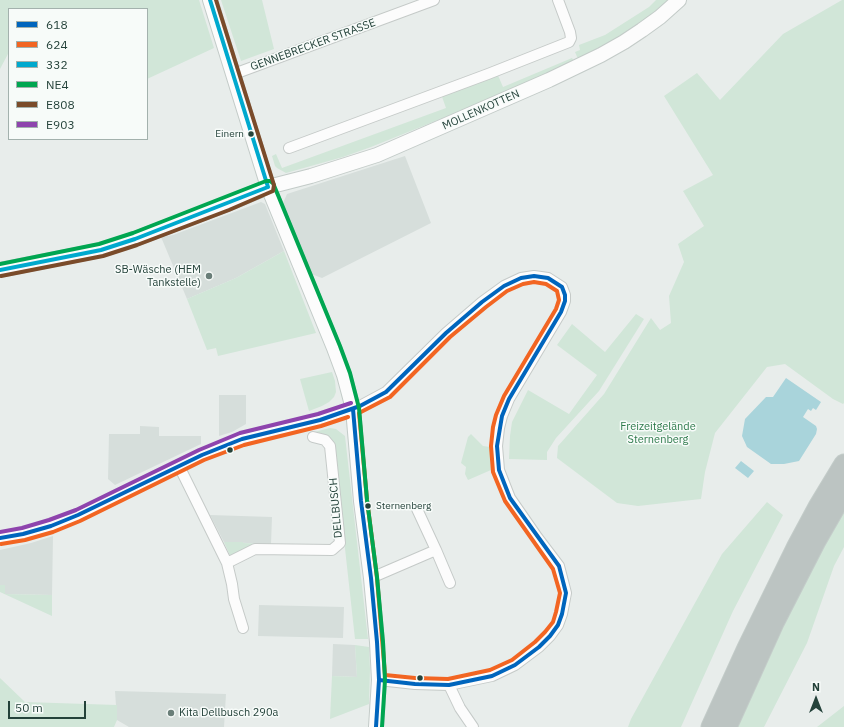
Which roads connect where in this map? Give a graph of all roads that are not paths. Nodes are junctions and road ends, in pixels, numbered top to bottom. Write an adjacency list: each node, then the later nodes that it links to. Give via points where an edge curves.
1 (210, 0): 5 (main road)
2 (434, 0): 5 (street, GENNEBRECKER STRASSE)
3 (558, 0): 6 (street, via 570,32 569,42)
4 (679, 0): 7 (main road, MOLLENKOTTEN, via 624,42 550,80 377,155)
5 (234, 74): 7 (main road)
6 (289, 148)
7 (268, 187): 8 (main road, via 101,250); 9 (main road, via 334,348)
8 (0, 270)
9 (354, 409): 12 (street, via 242,439); 18 (main road, via 361,501); 22 (street, via 386,392 446,333 504,286 521,278 534,276 548,278 562,287 565,301 561,312 509,399 502,416 497,446 500,470 510,498 559,566 566,593 562,614 550,636 515,665 492,676)
10 (313, 437): 17 (street, DELLBUSCH, via 324,440 330,446 340,543 332,550 255,549)
11 (844, 464): 25 (highway, via 796,548)
12 (179, 466): 15 (street, via 78,515 23,534); 17 (street)
13 (844, 492): 26 (highway, via 816,540 774,623)
14 (417, 509): 16 (street)
15 (0, 538)
16 (436, 550): 18 (street); 19 (street)
17 (227, 563): 20 (street)
18 (371, 578): 21 (main road)
19 (450, 583)
20 (243, 628)
21 (379, 680): 22 (street); 23 (main road)
22 (449, 685): 24 (street)
23 (376, 727)
24 (473, 727)
25 (711, 727)
26 (727, 727)

